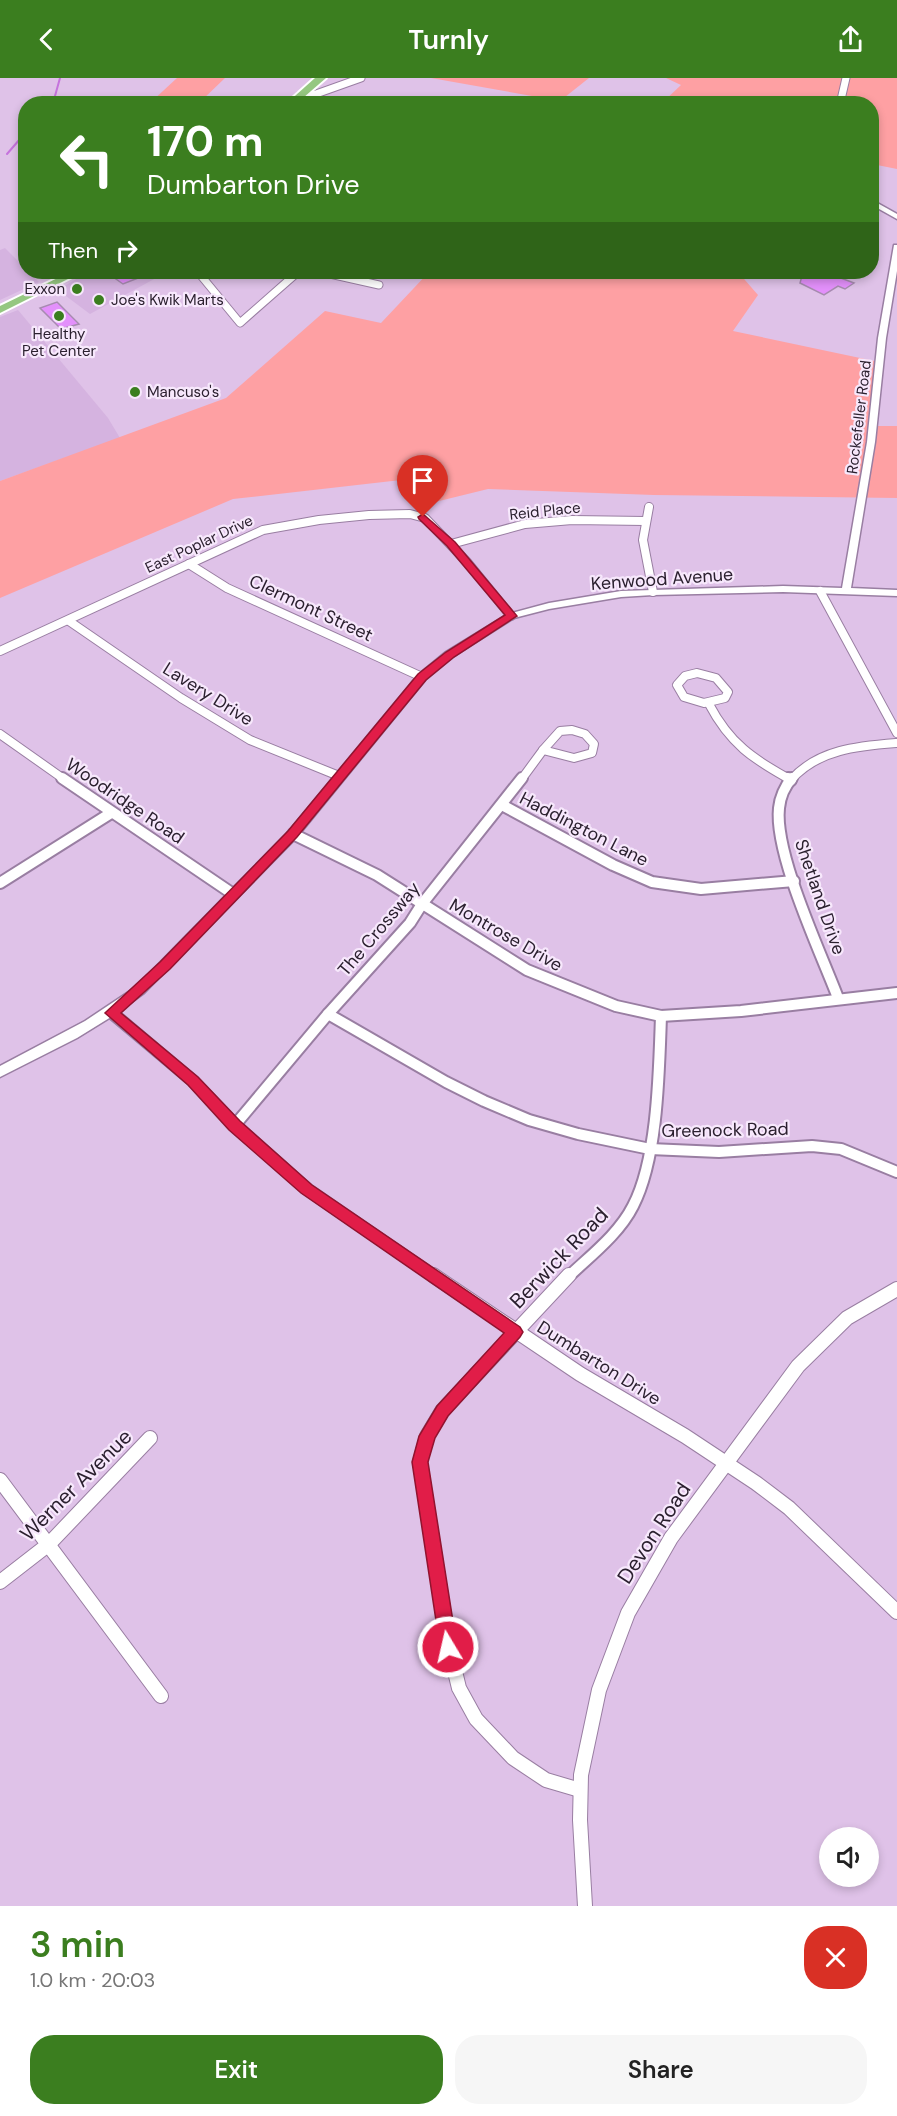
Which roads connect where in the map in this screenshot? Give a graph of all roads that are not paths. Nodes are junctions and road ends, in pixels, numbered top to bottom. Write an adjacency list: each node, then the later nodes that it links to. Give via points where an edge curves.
1 (321, 78): 4 (main road)
2 (362, 78): 4 (street, via 314,95)
3 (846, 78): 5 (street)
4 (300, 95)
5 (842, 96)
6 (879, 206): 7 (street)
7 (897, 217)
8 (897, 247): 14 (street, Rockefeller Road)
9 (62, 279): 15 (main road)
10 (204, 279): 11 (street, via 240,323)
11 (290, 279)
12 (352, 279): 13 (street)
13 (379, 285)
14 (893, 293): 21 (street, Rockefeller Road)
15 (0, 310)
16 (649, 507): 17 (street)
17 (645, 520): 18 (street, Reid Place, via 525,524); 22 (street, via 644,556)
18 (451, 544): 19 (street, East Poplar Drive, via 423,517 409,514 279,525 234,541); 24 (street)
19 (189, 564): 25 (street, East Poplar Drive); 27 (street, Clermont Street, via 254,601)
20 (820, 591): 21 (street, Kenwood Avenue); 22 (street, Kenwood Avenue); 30 (street)
21 (846, 591): 23 (street, Kenwood Avenue)
22 (653, 592): 24 (street, Kenwood Avenue, via 559,604)
23 (897, 593)
24 (511, 616): 27 (street, Kenwood Avenue, via 450,654)
25 (69, 621): 26 (street, East Poplar Drive); 33 (street, Lavery Drive, via 250,740)
26 (0, 651)
27 (422, 677): 33 (street, Kenwood Avenue)
28 (709, 704): 28 (street, via 725,698 728,692 724,684 704,674 682,677 676,686 680,693 687,700); 34 (street, via 720,728 732,742)
29 (0, 734): 36 (street, Woodridge Road)
30 (897, 734)
31 (897, 743): 34 (street, via 844,749 819,759)
32 (543, 750): 32 (street, The Crossway, via 554,735 566,730 585,734 594,744 592,753 586,757 567,757); 35 (street, The Crossway)
33 (339, 776): 37 (street, Kenwood Avenue)
34 (791, 780): 38 (street, Shetland Drive, via 779,809)
35 (502, 805): 38 (street, Haddington Lane, via 652,882 701,889); 41 (street, The Crossway)
36 (111, 813): 39 (street); 40 (street, Woodridge Road)
37 (293, 834): 40 (street, Kenwood Avenue); 41 (street, Montrose Drive, via 377,875)
38 (794, 881): 43 (street, Shetland Drive)
39 (0, 883)
40 (233, 894): 44 (street, Kenwood Avenue, via 157,974)
41 (422, 904): 45 (street, The Crossway, via 404,930); 46 (street, Montrose Drive, via 492,950 551,982 616,1006)
42 (897, 993): 43 (street, Montrose Drive)
43 (838, 998): 46 (street, Montrose Drive, via 741,1011)
44 (112, 1013): 47 (street, Kenwood Avenue); 48 (street, Dumbarton Drive, via 193,1081)
45 (327, 1014): 48 (street, The Crossway); 49 (street, Greenock Road, via 446,1082 520,1116 578,1134)
46 (661, 1016): 49 (street, Berwick Road)
47 (0, 1072)
48 (234, 1125): 52 (street, Dumbarton Drive, via 307,1189)
49 (650, 1149): 50 (street, Greenock Road, via 719,1152 812,1146 856,1153); 52 (street, Berwick Road, via 633,1207 612,1235)
50 (897, 1172)
51 (897, 1289): 54 (street, Devon Road, via 847,1318 822,1341 798,1366)
52 (515, 1332): 54 (street, Dumbarton Drive); 60 (street, Berwick Road, via 442,1411 427,1436 420,1462 423,1494 448,1647 459,1688 476,1719 513,1758 546,1780)
53 (150, 1438): 56 (street, Werner Avenue)
54 (727, 1464): 58 (street, Dumbarton Drive, via 789,1508); 60 (street, Devon Road, via 652,1568 618,1634 593,1708)
55 (0, 1480): 56 (street)
56 (49, 1544): 57 (street, Werner Avenue); 59 (street)
57 (0, 1582)
58 (894, 1604)
59 (161, 1696)
60 (580, 1790): 61 (street, Devon Road)
61 (585, 1906)

